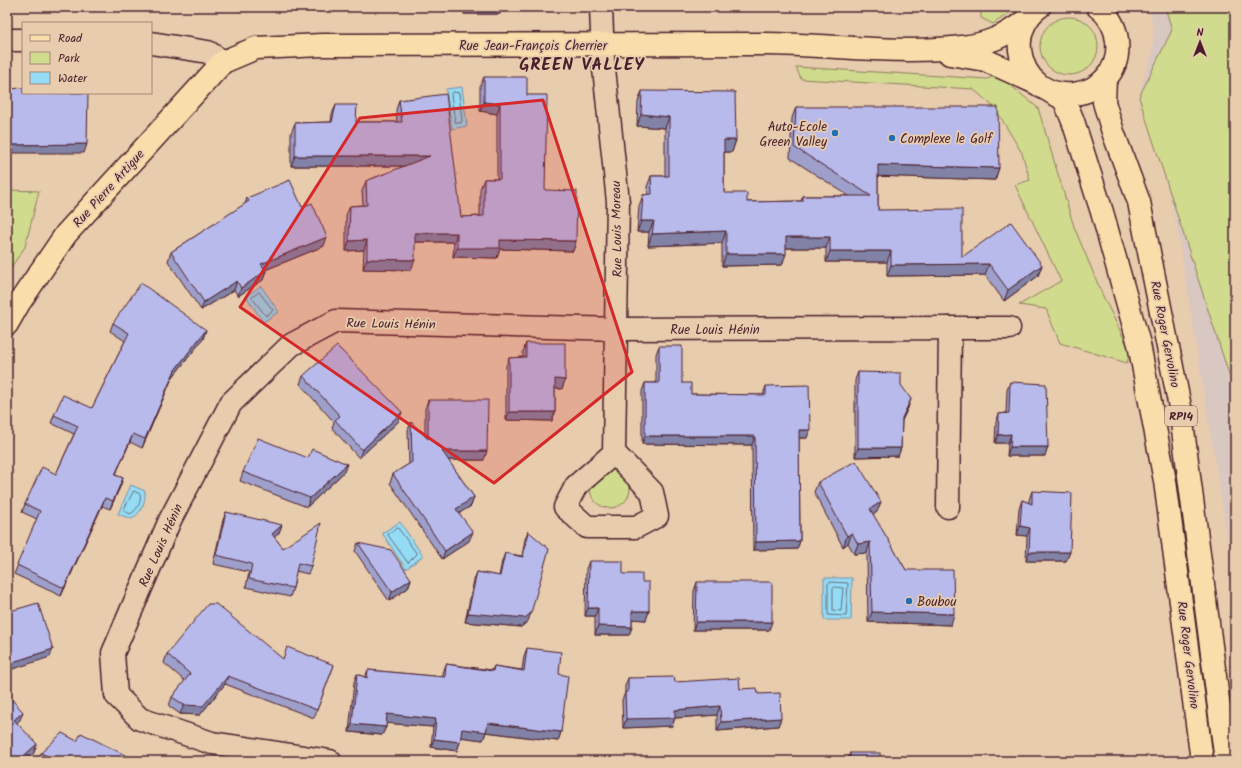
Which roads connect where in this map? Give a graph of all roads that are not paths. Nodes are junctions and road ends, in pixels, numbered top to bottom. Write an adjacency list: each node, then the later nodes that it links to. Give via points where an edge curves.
1 (601, 7): 7 (street, Rue Louis Moreau)
2 (1098, 7): 10 (main road, via 1110,19 1116,33 1118,48 1115,62)
3 (1033, 14): 8 (main road, Rue Jean-François Cherrier, via 1007,34 986,43); 11 (main road, via 1021,32 1021,60 1027,73)
4 (7, 40): 5 (street)
5 (22, 40)
6 (152, 44): 9 (street, via 208,52)
7 (602, 44): 8 (main road, Rue Jean-François Cherrier, via 795,44); 9 (main road, Rue Jean-François Cherrier, via 322,45 256,48); 15 (street, Rue Louis Moreau, via 618,202)
8 (923, 50): 11 (main road, Rue Jean-François Cherrier, via 985,60)
9 (223, 62): 12 (main road, Rue Pierre Artigue, via 66,234)
10 (1105, 79): 11 (main road, via 1094,88 1080,94 1065,95); 20 (main road, Rue Roger Gervolino / RP14, via 1104,102 1139,202 1180,407)
11 (1044, 88): 19 (main road, Rue Roger Gervolino / RP14, via 1064,99 1073,121 1139,344 1165,481)
12 (7, 324)
13 (950, 328): 14 (street, Rue Louis Hénin); 15 (street, Rue Louis Hénin); 17 (street)
14 (1009, 328)
15 (617, 329): 16 (street, Rue Louis Moreau); 18 (street, Rue Louis Hénin, via 336,321 291,345 231,403 170,520 113,653 116,695 140,719 212,743)
16 (614, 453)
17 (948, 507)
18 (330, 761)
19 (1202, 761)
20 (1226, 761)

